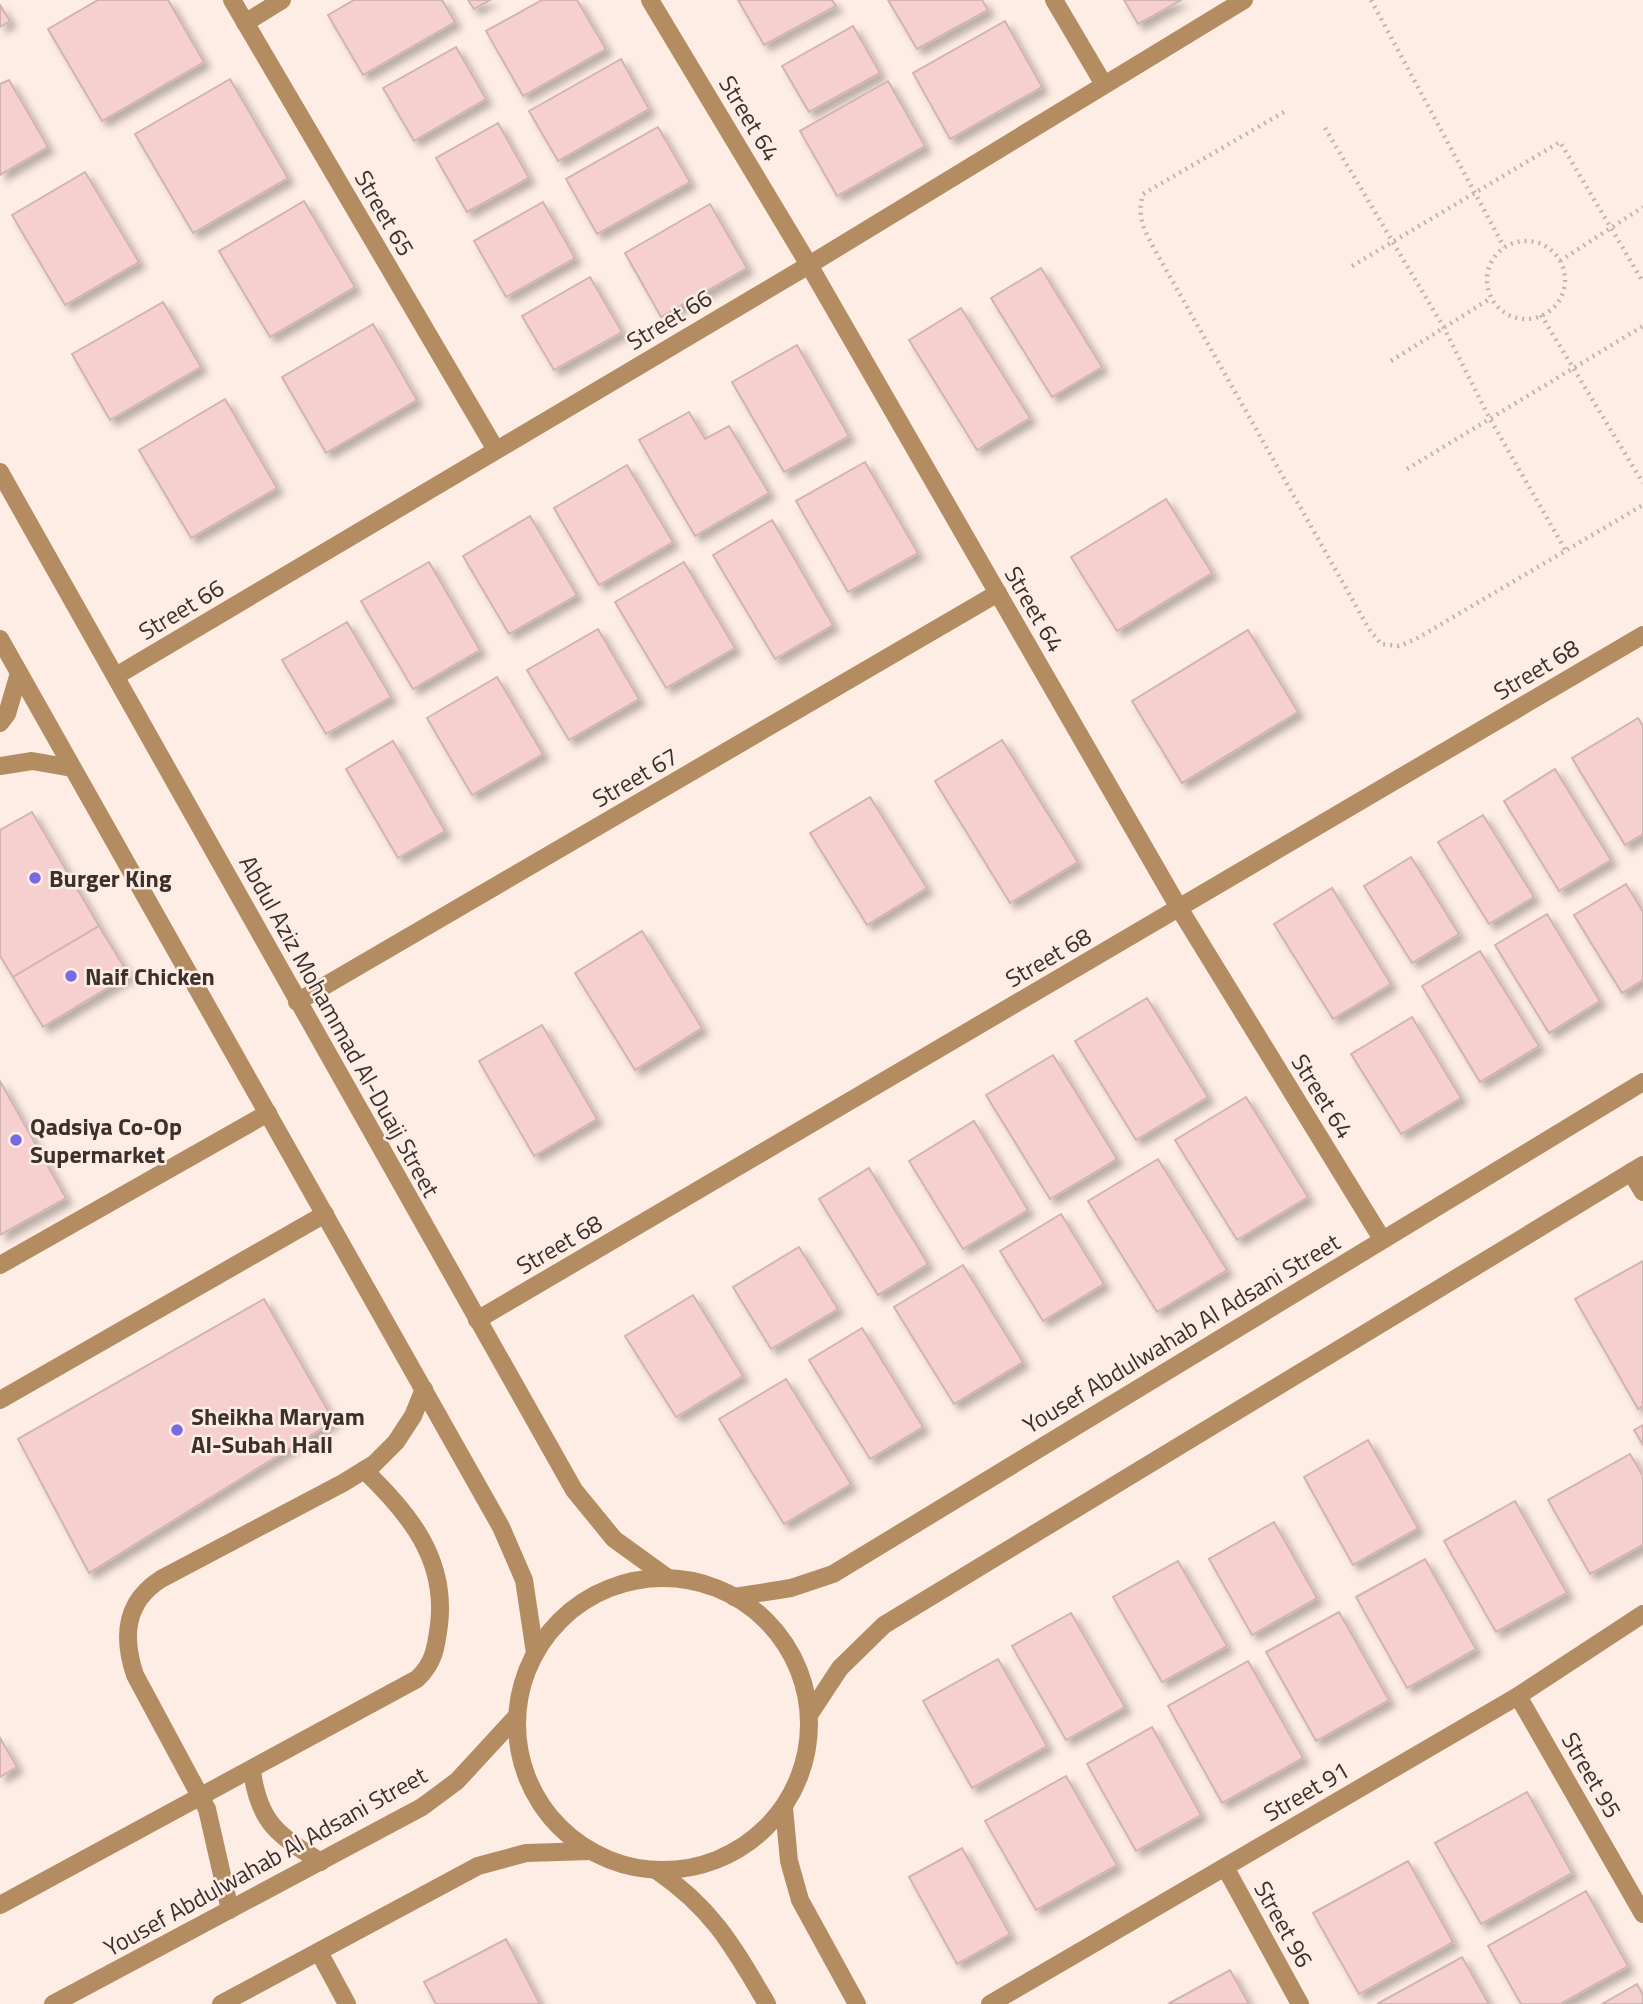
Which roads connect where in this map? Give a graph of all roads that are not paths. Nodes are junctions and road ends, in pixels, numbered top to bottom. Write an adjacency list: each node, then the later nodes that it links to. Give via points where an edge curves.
1 (232, 0): 6 (street, Street 65)
2 (282, 0): 6 (street)
3 (650, 0): 8 (street, Street 64)
4 (1054, 0): 7 (street)
5 (1244, 0): 7 (street, Street 66)
6 (245, 23): 9 (street, Street 65)
7 (1103, 83): 8 (street, Street 66)
8 (809, 265): 9 (street, Street 66); 11 (street, Street 64)
9 (496, 450): 15 (street, Street 66)
10 (0, 472): 15 (street, Abdul Aziz Mohammad Al-Duaij Street)
11 (998, 593): 19 (street, Street 64); 20 (street, Street 67)
12 (1643, 635): 19 (street, Street 68)
13 (0, 639): 14 (street)
14 (19, 673): 16 (street); 18 (street)
15 (116, 676): 20 (street, Abdul Aziz Mohammad Al-Duaij Street)
16 (0, 723)
17 (0, 766): 18 (street, via 32,761)
18 (72, 768): 22 (street)
19 (1179, 908): 26 (street, Street 64); 28 (street, Street 68)
20 (297, 1002): 28 (street, Abdul Aziz Mohammad Al-Duaij Street)
21 (1643, 1082): 26 (street, Yousef Abdulwahab Al Adsani Street)
22 (268, 1113): 25 (street); 27 (street)
23 (1637, 1168): 24 (street); 37 (street, via 884,1625 839,1668)
24 (1643, 1192)
25 (325, 1214): 29 (street); 30 (street)
26 (1382, 1239): 33 (street, Yousef Abdulwahab Al Adsani Street, via 833,1574 791,1588)
27 (0, 1265)
28 (477, 1320): 32 (street, Abdul Aziz Mohammad Al-Duaij Street, via 591,1514 627,1551)
29 (424, 1389): 31 (street, via 396,1442); 35 (street, via 516,1556 530,1608)
30 (0, 1400)
31 (364, 1470): 39 (street, via 411,1518 434,1561 441,1609 430,1667 417,1679); 40 (street, via 161,1579 136,1601 126,1633 131,1665)
32 (668, 1578): 33 (street, via 702,1584); 35 (street, via 628,1583 591,1597 559,1622)
33 (734, 1597): 37 (street, via 763,1618 787,1647 803,1679)
34 (1643, 1614): 36 (street, Street 91)
35 (535, 1653): 38 (street, via 522,1683)
36 (1518, 1696): 44 (street, Street 91); 48 (street, Street 95)
37 (810, 1715): 41 (street, via 808,1748)
38 (517, 1716): 42 (street, via 520,1756 534,1794 558,1826); 43 (street, Yousef Abdulwahab Al Adsani Street, via 440,1795)
39 (252, 1771): 40 (street); 43 (street, via 264,1816 284,1838)
40 (202, 1798): 46 (street); 47 (street, via 213,1827)
41 (784, 1808): 45 (street, via 759,1835 728,1855 693,1867); 54 (street, via 789,1861 800,1899)
42 (590, 1851): 45 (street, via 622,1864); 49 (street, via 526,1853 478,1866)
43 (321, 1862): 47 (street, Yousef Abdulwahab Al Adsani Street)
44 (1225, 1867): 55 (street, Street 91); 56 (street, Street 96)
45 (656, 1870): 53 (street, via 694,1898 722,1928)
46 (0, 1905)
47 (230, 1910): 50 (street, Yousef Abdulwahab Al Adsani Street)
48 (1643, 1914)
49 (319, 1952): 51 (street); 52 (street)
50 (54, 2004)
51 (221, 2004)
52 (347, 2004)
53 (767, 2004)
54 (857, 2004)
55 (990, 2004)
56 (1300, 2004)

